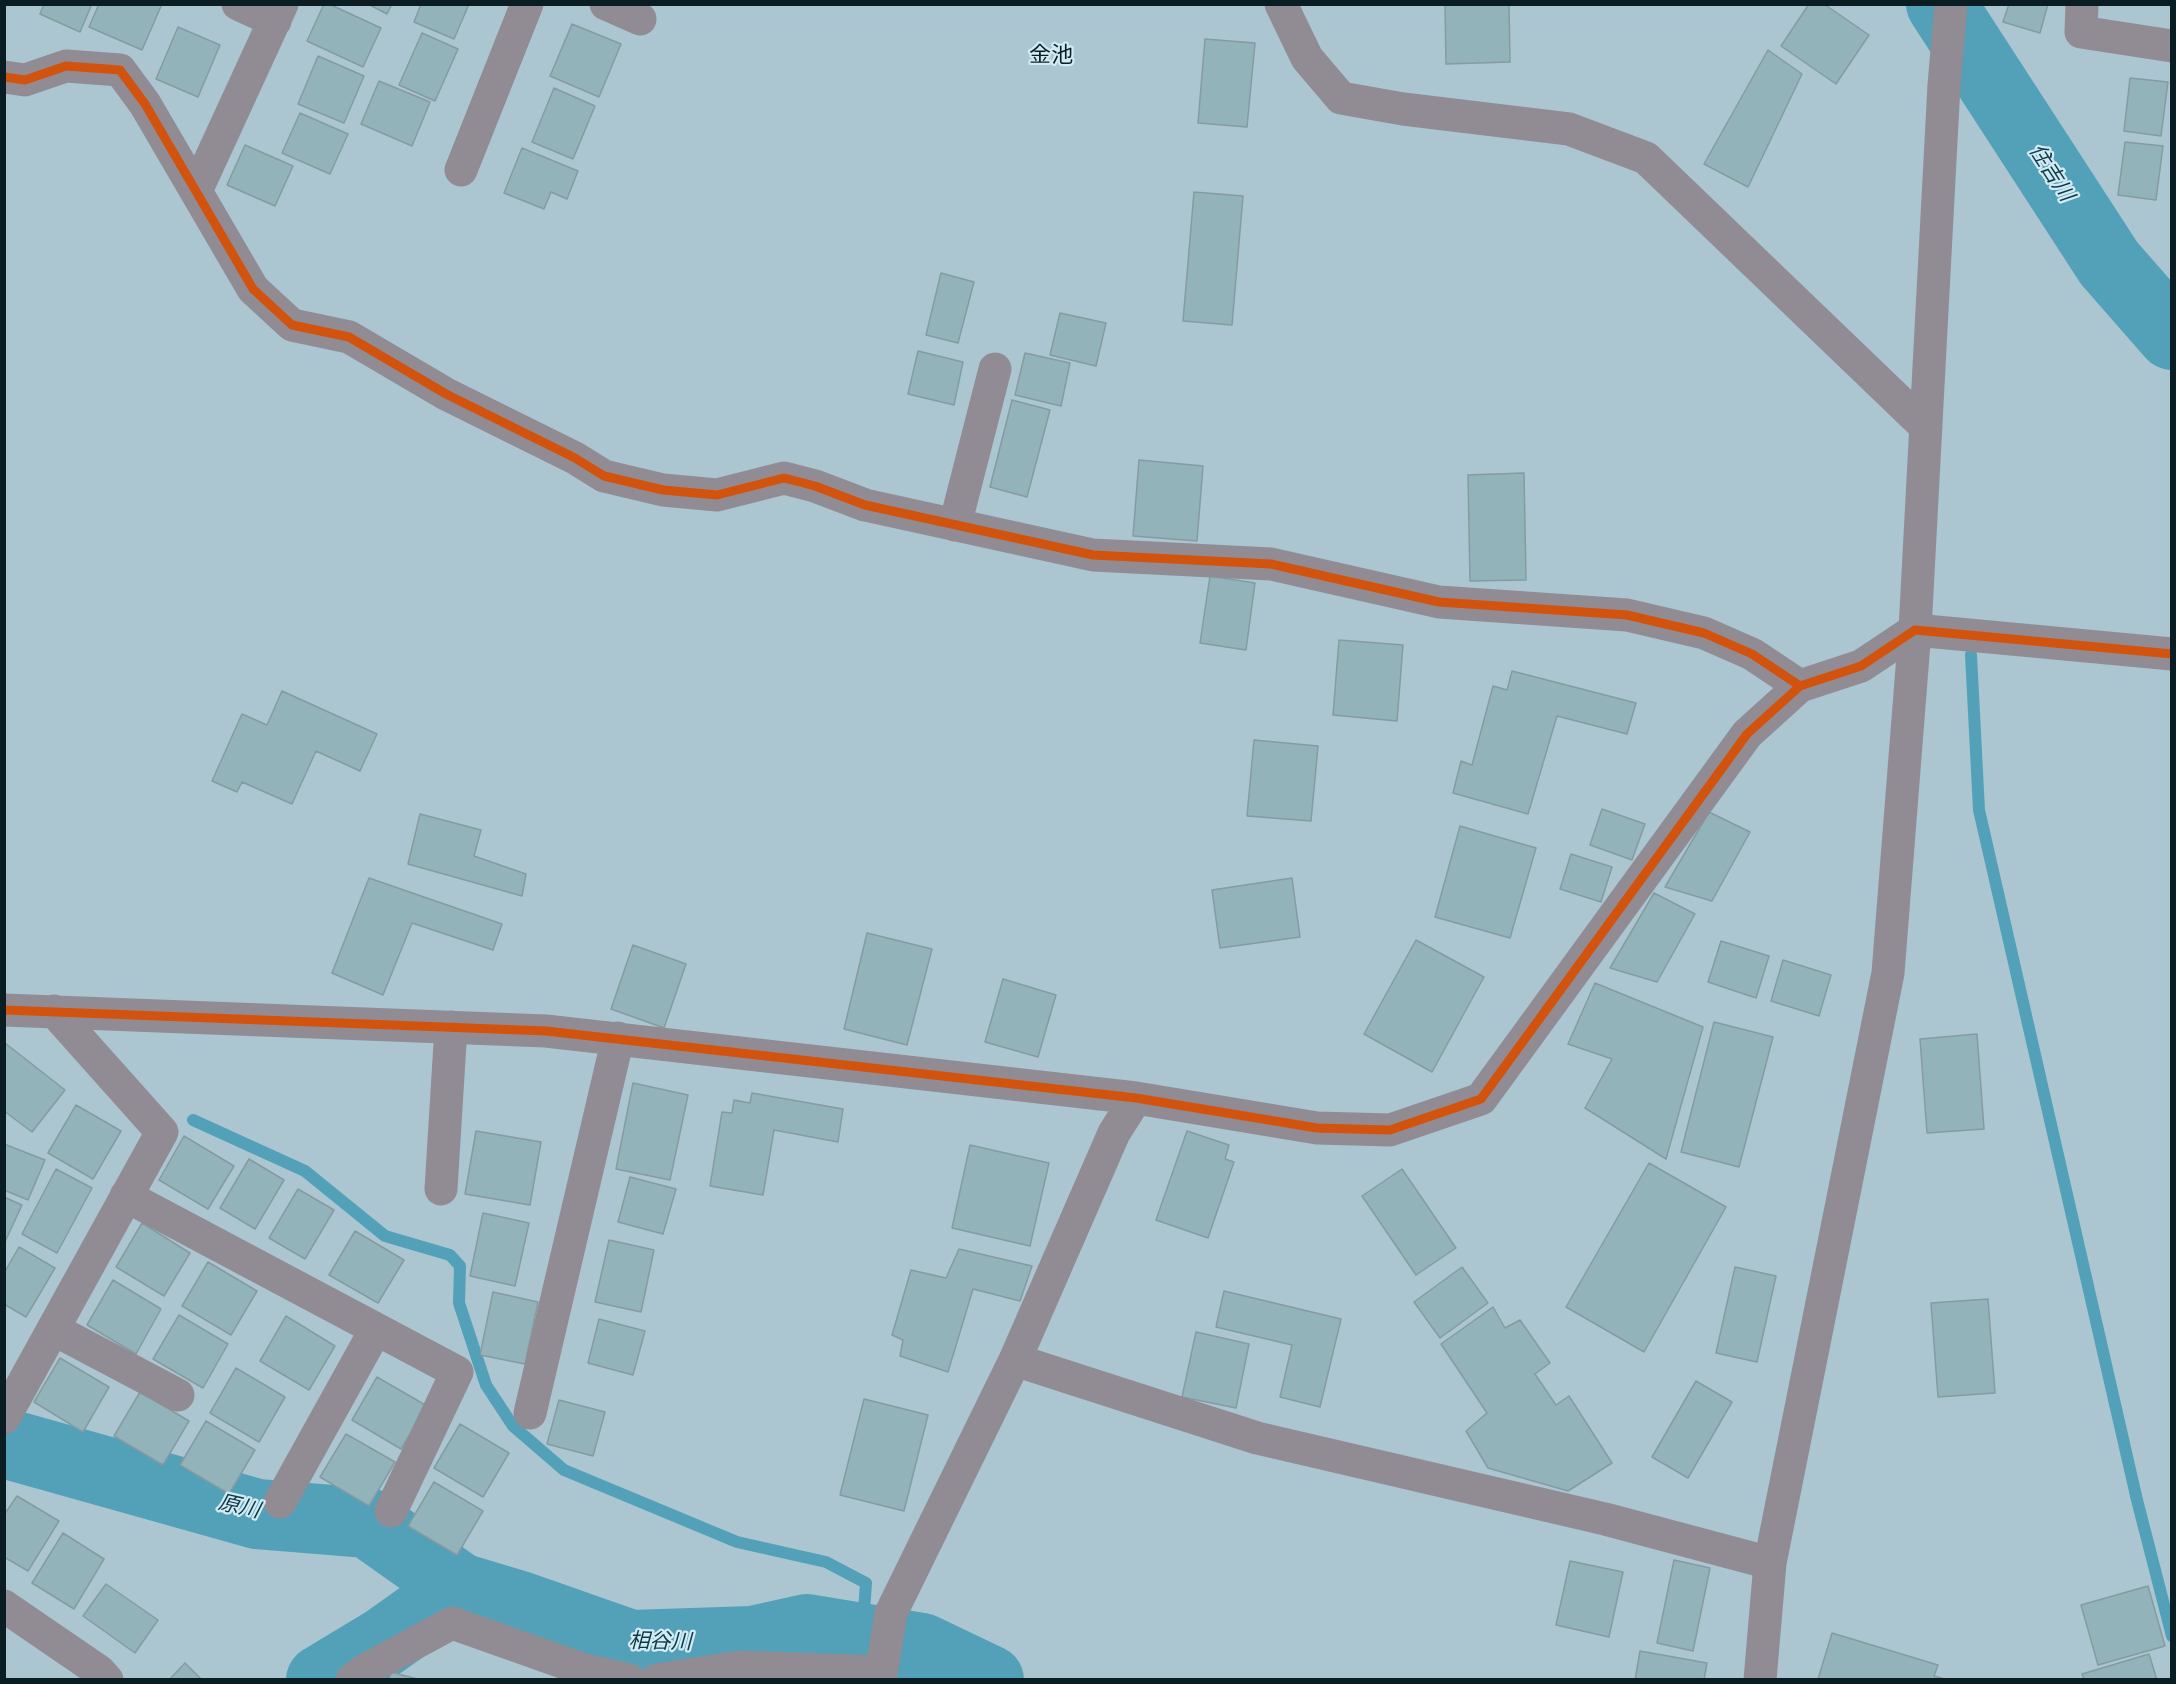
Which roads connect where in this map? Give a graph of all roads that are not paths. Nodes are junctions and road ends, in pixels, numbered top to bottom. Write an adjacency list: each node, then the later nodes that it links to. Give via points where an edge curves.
1 (238, 4): 7 (street)
2 (527, 4): 11 (street)
3 (606, 4): 8 (street)
4 (1281, 4): 14 (street, via 1307,58 1341,98 1569,129 1646,158)
5 (1950, 4): 14 (street)
6 (2082, 4): 9 (street, via 2081,32)
7 (279, 13): 12 (street)
8 (640, 19)
9 (2172, 46)
10 (4, 77): 12 (street, via 25,80 66,66 120,70 145,104)
11 (461, 170)
12 (196, 191): 15 (street, via 253,289 292,325 349,337 446,394 604,476 663,490 717,495 784,478 865,505)
13 (995, 369): 15 (street)
14 (1926, 427): 16 (street)
15 (955, 525): 18 (street, via 1093,555 1271,564 1439,602 1627,615 1704,633 1752,654)
16 (1915, 630): 17 (street); 18 (street, via 1861,666); 34 (street, via 1888,973)
17 (2172, 654)
18 (1800, 686): 23 (street, via 1747,734 1481,1100 1390,1130 1317,1128)
19 (4, 1010): 20 (street)
20 (54, 1011): 21 (street); 25 (street, via 162,1132)
21 (452, 1027): 22 (street); 24 (street)
22 (618, 1038): 23 (street); 30 (street)
23 (1136, 1098): 28 (street, via 1114,1133)
24 (441, 1189)
25 (126, 1196): 26 (street); 27 (street)
26 (53, 1329): 29 (street); 31 (street)
27 (376, 1329): 32 (street); 33 (street, via 458,1372)
28 (1015, 1360): 34 (street, via 1257,1438 1605,1519); 36 (street, via 891,1613)
29 (178, 1395)
30 (530, 1413)
31 (4, 1418)
32 (280, 1502)
33 (391, 1511)
34 (1770, 1563): 41 (street)
35 (4, 1605): 37 (street)
36 (881, 1676): 40 (street, via 739,1667)
37 (107, 1680)
38 (352, 1680): 39 (street, via 452,1623 585,1670)
39 (630, 1680)
40 (657, 1680)
41 (1760, 1680)

